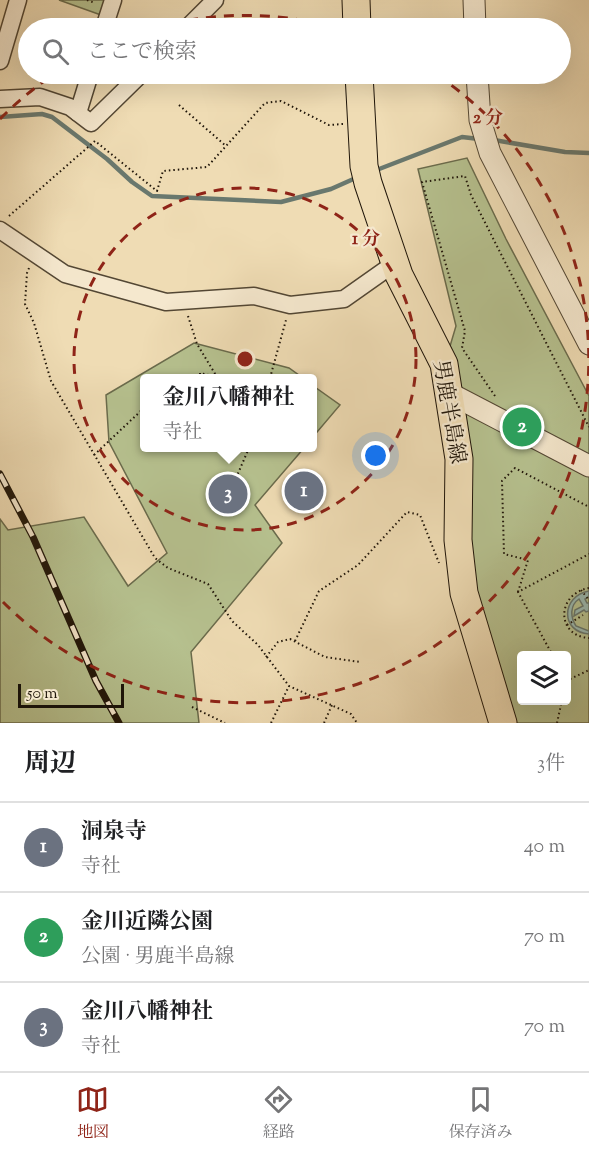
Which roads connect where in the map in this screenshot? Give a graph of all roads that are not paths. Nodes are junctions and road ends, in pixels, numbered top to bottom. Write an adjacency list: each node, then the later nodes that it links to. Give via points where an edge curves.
1 (18, 0): 10 (street)
2 (113, 0): 6 (street)
3 (215, 0): 7 (street)
4 (356, 0): 8 (main road)
5 (474, 0): 9 (street)
6 (107, 18)
7 (197, 18)
8 (357, 18)
9 (475, 18)
10 (0, 61)
11 (87, 84): 16 (street)
12 (131, 84): 16 (street, via 91,123)
13 (359, 84): 18 (main road, 男鹿半島線, via 366,175)
14 (478, 84): 19 (street, via 480,120 490,153)
15 (0, 99): 16 (street, via 40,97)
16 (78, 113)
17 (4, 224): 18 (street, via 37,255 65,274 166,302 254,296 290,305 344,299)
18 (395, 263): 20 (main road, 男鹿半島線, via 444,364)
19 (589, 344)
20 (449, 393): 21 (street); 22 (main road, 男鹿半島線, via 459,459 458,540 464,593)
21 (589, 466)
22 (502, 723)

